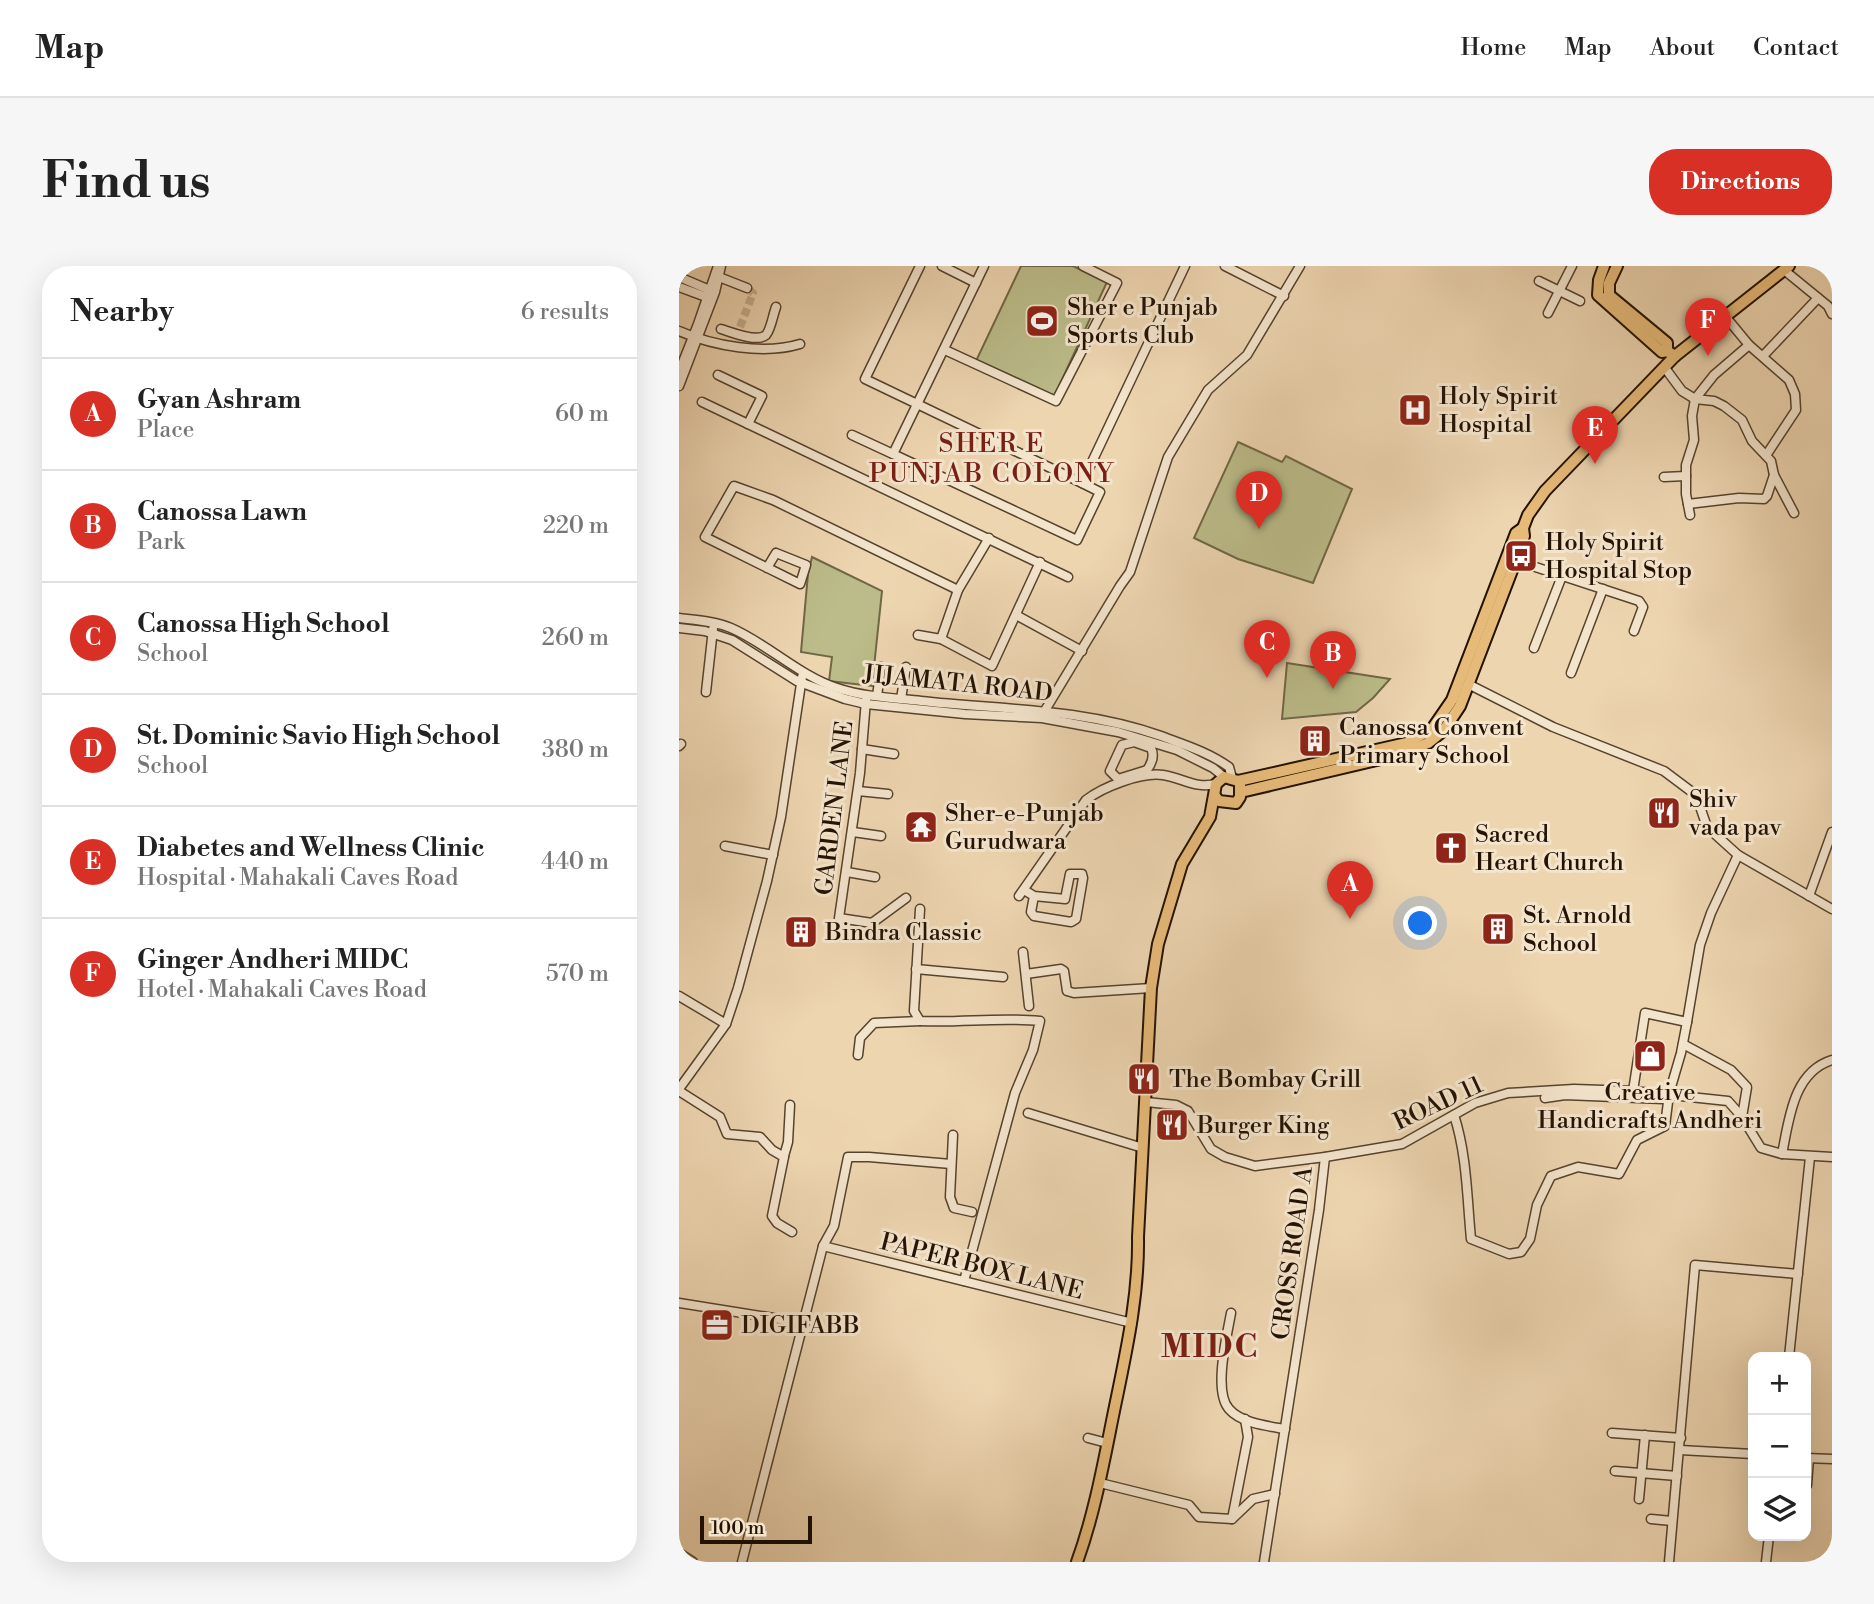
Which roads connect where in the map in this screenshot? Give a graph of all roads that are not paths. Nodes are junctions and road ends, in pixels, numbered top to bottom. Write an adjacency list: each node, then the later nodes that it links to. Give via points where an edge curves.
1 (719, 266): 13 (street); 19 (street)
2 (920, 266): 41 (street, via 865,379)
3 (942, 266): 15 (street)
4 (983, 266): 15 (street)
5 (1083, 266): 32 (street, via 1118,283 1056,401)
6 (1185, 266): 49 (street)
7 (1225, 266): 20 (street)
8 (1300, 266): 20 (street)
9 (1572, 266): 18 (street)
10 (1608, 268): 33 (main road, via 1599,281 1598,295 1662,352)
11 (1786, 268): 21 (street); 26 (main road)
12 (679, 277): 19 (street)
13 (719, 277): 17 (street); 19 (street)
14 (1539, 281): 18 (street)
15 (977, 283): 32 (street)
16 (679, 287): 19 (street)
17 (747, 288)
18 (1559, 291): 22 (street); 24 (street)
19 (711, 295): 29 (street)
20 (1284, 296): 70 (street, via 1247,355 1208,390 1168,457 1131,572)
21 (1818, 298): 25 (street); 34 (street)
22 (1580, 301)
23 (776, 307): 27 (street, via 766,334 757,338)
24 (1548, 313)
25 (1832, 314)
26 (1725, 316): 31 (street); 33 (main road)
27 (721, 329)
28 (679, 331): 29 (street)
29 (696, 338): 30 (street, via 762,350); 36 (street); 38 (street)
30 (800, 344)
31 (1749, 345): 34 (street); 39 (street, via 1714,375)
32 (945, 349): 41 (street)
33 (1671, 354): 35 (main road)
34 (1763, 356): 45 (street, via 1789,380 1796,410)
35 (1665, 368): 39 (street, via 1682,391); 54 (main road, via 1545,491 1523,528 1515,533)
36 (679, 372)
37 (718, 375): 42 (street, via 762,396)
38 (679, 386)
39 (1695, 399): 45 (street, via 1724,406 1742,420 1752,441); 47 (street, via 1694,440)
40 (702, 402): 42 (street)
41 (917, 404): 44 (street); 49 (street)
42 (748, 424): 53 (street)
43 (852, 435): 44 (street)
44 (893, 454): 49 (street, via 1077,540 1100,492)
45 (1767, 454): 46 (street)
46 (1774, 475): 50 (street, via 1764,499); 51 (street)
47 (1686, 476): 48 (street); 50 (street)
48 (1664, 477)
49 (1082, 483)
50 (1688, 504): 52 (street)
51 (1794, 513)
52 (1690, 515)
53 (989, 538): 55 (street); 60 (street)
54 (1511, 559): 57 (street); 76 (main road); 87 (main road, via 1452,700 1431,729 1407,743)
55 (1040, 562): 58 (street); 61 (street)
56 (767, 568): 56 (street, via 800,584 806,565 776,553); 60 (street, via 705,537 734,486 773,500)
57 (1562, 576): 59 (street); 69 (street)
58 (1068, 577)
59 (1603, 589): 65 (street, via 1642,603); 74 (street)
60 (958, 590): 68 (street)
61 (1016, 615): 68 (street, via 992,666); 70 (street)
62 (679, 618): 63 (street, JIJAMATA ROAD)
63 (715, 623): 66 (street); 73 (street, JIJAMATA ROAD, via 753,639)
64 (679, 628): 66 (street, JIJAMATA ROAD)
65 (1634, 631)
66 (711, 633): 75 (street, JIJAMATA ROAD, via 733,640); 77 (street)
67 (918, 635): 68 (street)
68 (941, 639)
69 (1534, 648)
70 (1082, 652): 82 (street)
71 (881, 667): 78 (street)
72 (906, 667): 80 (street)
73 (803, 671): 75 (street); 79 (street, JIJAMATA ROAD)
74 (1571, 673)
75 (801, 682): 79 (street, JIJAMATA ROAD, via 826,693); 96 (street)
76 (1468, 684): 87 (main road, via 1444,730 1402,754); 97 (street, via 1553,727 1664,772 1696,795 1707,827)
77 (706, 692)
78 (877, 696): 79 (street, JIJAMATA ROAD); 80 (street, JIJAMATA ROAD)
79 (866, 699): 81 (street, JIJAMATA ROAD); 84 (street, GARDEN LANE)
80 (901, 699): 81 (street, JIJAMATA ROAD)
81 (965, 710): 82 (street, JIJAMATA ROAD)
82 (1043, 714): 83 (street, JIJAMATA ROAD); 87 (street, JIJAMATA ROAD, via 1105,719 1185,744 1229,767)
83 (1143, 742): 86 (street, via 1153,756); 86 (street, via 1122,745 1110,771 1118,779); 87 (street, JIJAMATA ROAD, via 1177,750 1213,768)
84 (862, 749): 85 (street); 88 (street, GARDEN LANE)
85 (894, 754)
86 (1145, 774): 87 (street, via 1203,787); 100 (street, via 1086,800 1022,893)
87 (1228, 785): 90 (main road); 90 (main road, via 1219,801); 91 (main road)
88 (858, 791): 89 (street); 92 (street, GARDEN LANE)
89 (888, 794)
90 (1231, 803): 91 (main road)
91 (1210, 817): 109 (main road, via 1182,864 1158,944)
92 (853, 832): 94 (street); 98 (street, GARDEN LANE)
93 (1832, 832): 101 (street)
94 (881, 836)
95 (725, 846): 96 (street)
96 (773, 855): 114 (street)
97 (1738, 855): 101 (street); 113 (street, via 1700,945)
98 (847, 872): 99 (street); 102 (street, GARDEN LANE, via 839,918 872,923)
99 (875, 877)
100 (1034, 896): 100 (street, via 1034,916 1072,922 1082,874 1070,874 1065,900)
101 (1809, 896): 104 (street)
102 (906, 898)
103 (920, 909): 106 (street)
104 (1832, 909)
105 (1024, 952): 107 (street)
106 (916, 969): 108 (street); 112 (street, via 914,1011)
107 (1026, 974): 109 (street, via 1061,969 1067,990 1074,993); 111 (street)
108 (1003, 977)
109 (1151, 988): 122 (main road)
110 (679, 996): 114 (street)
111 (1029, 1006)
112 (920, 1021): 116 (street, via 874,1023 860,1038); 141 (street, via 1040,1021 1015,1093)
113 (1686, 1022): 115 (street); 119 (street, via 1645,1013)
114 (726, 1024): 118 (street)
115 (1683, 1044): 120 (street); 126 (street, via 1731,1070 1747,1087)
116 (858, 1055)
117 (1832, 1060): 130 (street, via 1809,1073 1794,1101)
118 (679, 1090): 131 (street, via 720,1117 727,1134 760,1137)
119 (1633, 1091): 120 (street, ROAD 11); 125 (street, ROAD 11, via 1574,1088 1508,1093)
120 (1669, 1097): 121 (street); 126 (street, ROAD 11, via 1728,1101); 136 (street, via 1666,1125 1637,1140 1619,1174 1579,1167 1551,1175 1537,1205 1530,1239 1521,1252 1509,1254 1472,1241)
121 (1545, 1098)
122 (1146, 1102): 129 (main road); 132 (street, ROAD 11, via 1188,1111 1211,1149 1225,1157 1255,1166)
123 (790, 1105): 131 (street)
124 (1028, 1113): 129 (street)
125 (1454, 1115): 132 (street, ROAD 11, via 1402,1144); 136 (street)
126 (1742, 1117): 130 (street, ROAD 11, via 1761,1148)
127 (1469, 1127): 136 (street, via 1463,1133 1473,1199)
128 (953, 1135): 135 (street)
129 (1143, 1148): 145 (main road)
130 (1782, 1154): 133 (street, ROAD 11)
131 (783, 1156): 138 (street, via 772,1216)
132 (1325, 1157): 148 (street, CROSS ROAD A)
133 (1810, 1157): 134 (street, ROAD 11); 140 (street)
134 (1832, 1157)
135 (951, 1164): 137 (street, via 954,1208); 139 (street, via 848,1154 834,1226)
136 (1469, 1202)
137 (972, 1212)
138 (792, 1233)
139 (823, 1247): 141 (street, PAPER BOX LANE); 144 (street)
140 (1798, 1274): 146 (street); 152 (street, via 1695,1265)
141 (964, 1282): 145 (street, PAPER BOX LANE)
142 (679, 1303): 144 (street)
143 (1230, 1313): 147 (street, via 1221,1397 1230,1410)
144 (805, 1323): 170 (street)
145 (1132, 1323): 153 (main road)
146 (1790, 1352)
147 (1245, 1419): 148 (street); 165 (street, via 1248,1437)
148 (1285, 1429): 162 (street, CROSS ROAD A)
149 (1612, 1433): 150 (street)
150 (1645, 1435): 152 (street); 159 (street)
151 (1088, 1438): 153 (street)
152 (1681, 1438): 154 (street)
153 (1107, 1443): 161 (main road)
154 (1680, 1450): 155 (street); 160 (street)
155 (1748, 1454)
156 (1811, 1458): 157 (street)
157 (1832, 1459)
158 (1615, 1471): 159 (street)
159 (1642, 1473): 160 (street); 163 (street)
160 (1677, 1476): 166 (street)
161 (1100, 1483): 165 (street, via 1189,1505 1199,1517); 171 (main road)
162 (1275, 1494): 165 (street, via 1252,1499); 172 (street, CROSS ROAD A)
163 (1640, 1499)
164 (1651, 1519): 166 (street)
165 (1232, 1520)
166 (1672, 1521): 173 (street)
167 (1768, 1541): 174 (street)
168 (680, 1557): 169 (street)
169 (693, 1562)
170 (742, 1562)
171 (1077, 1562)
172 (1264, 1562)
173 (1669, 1562)
174 (1766, 1562)

